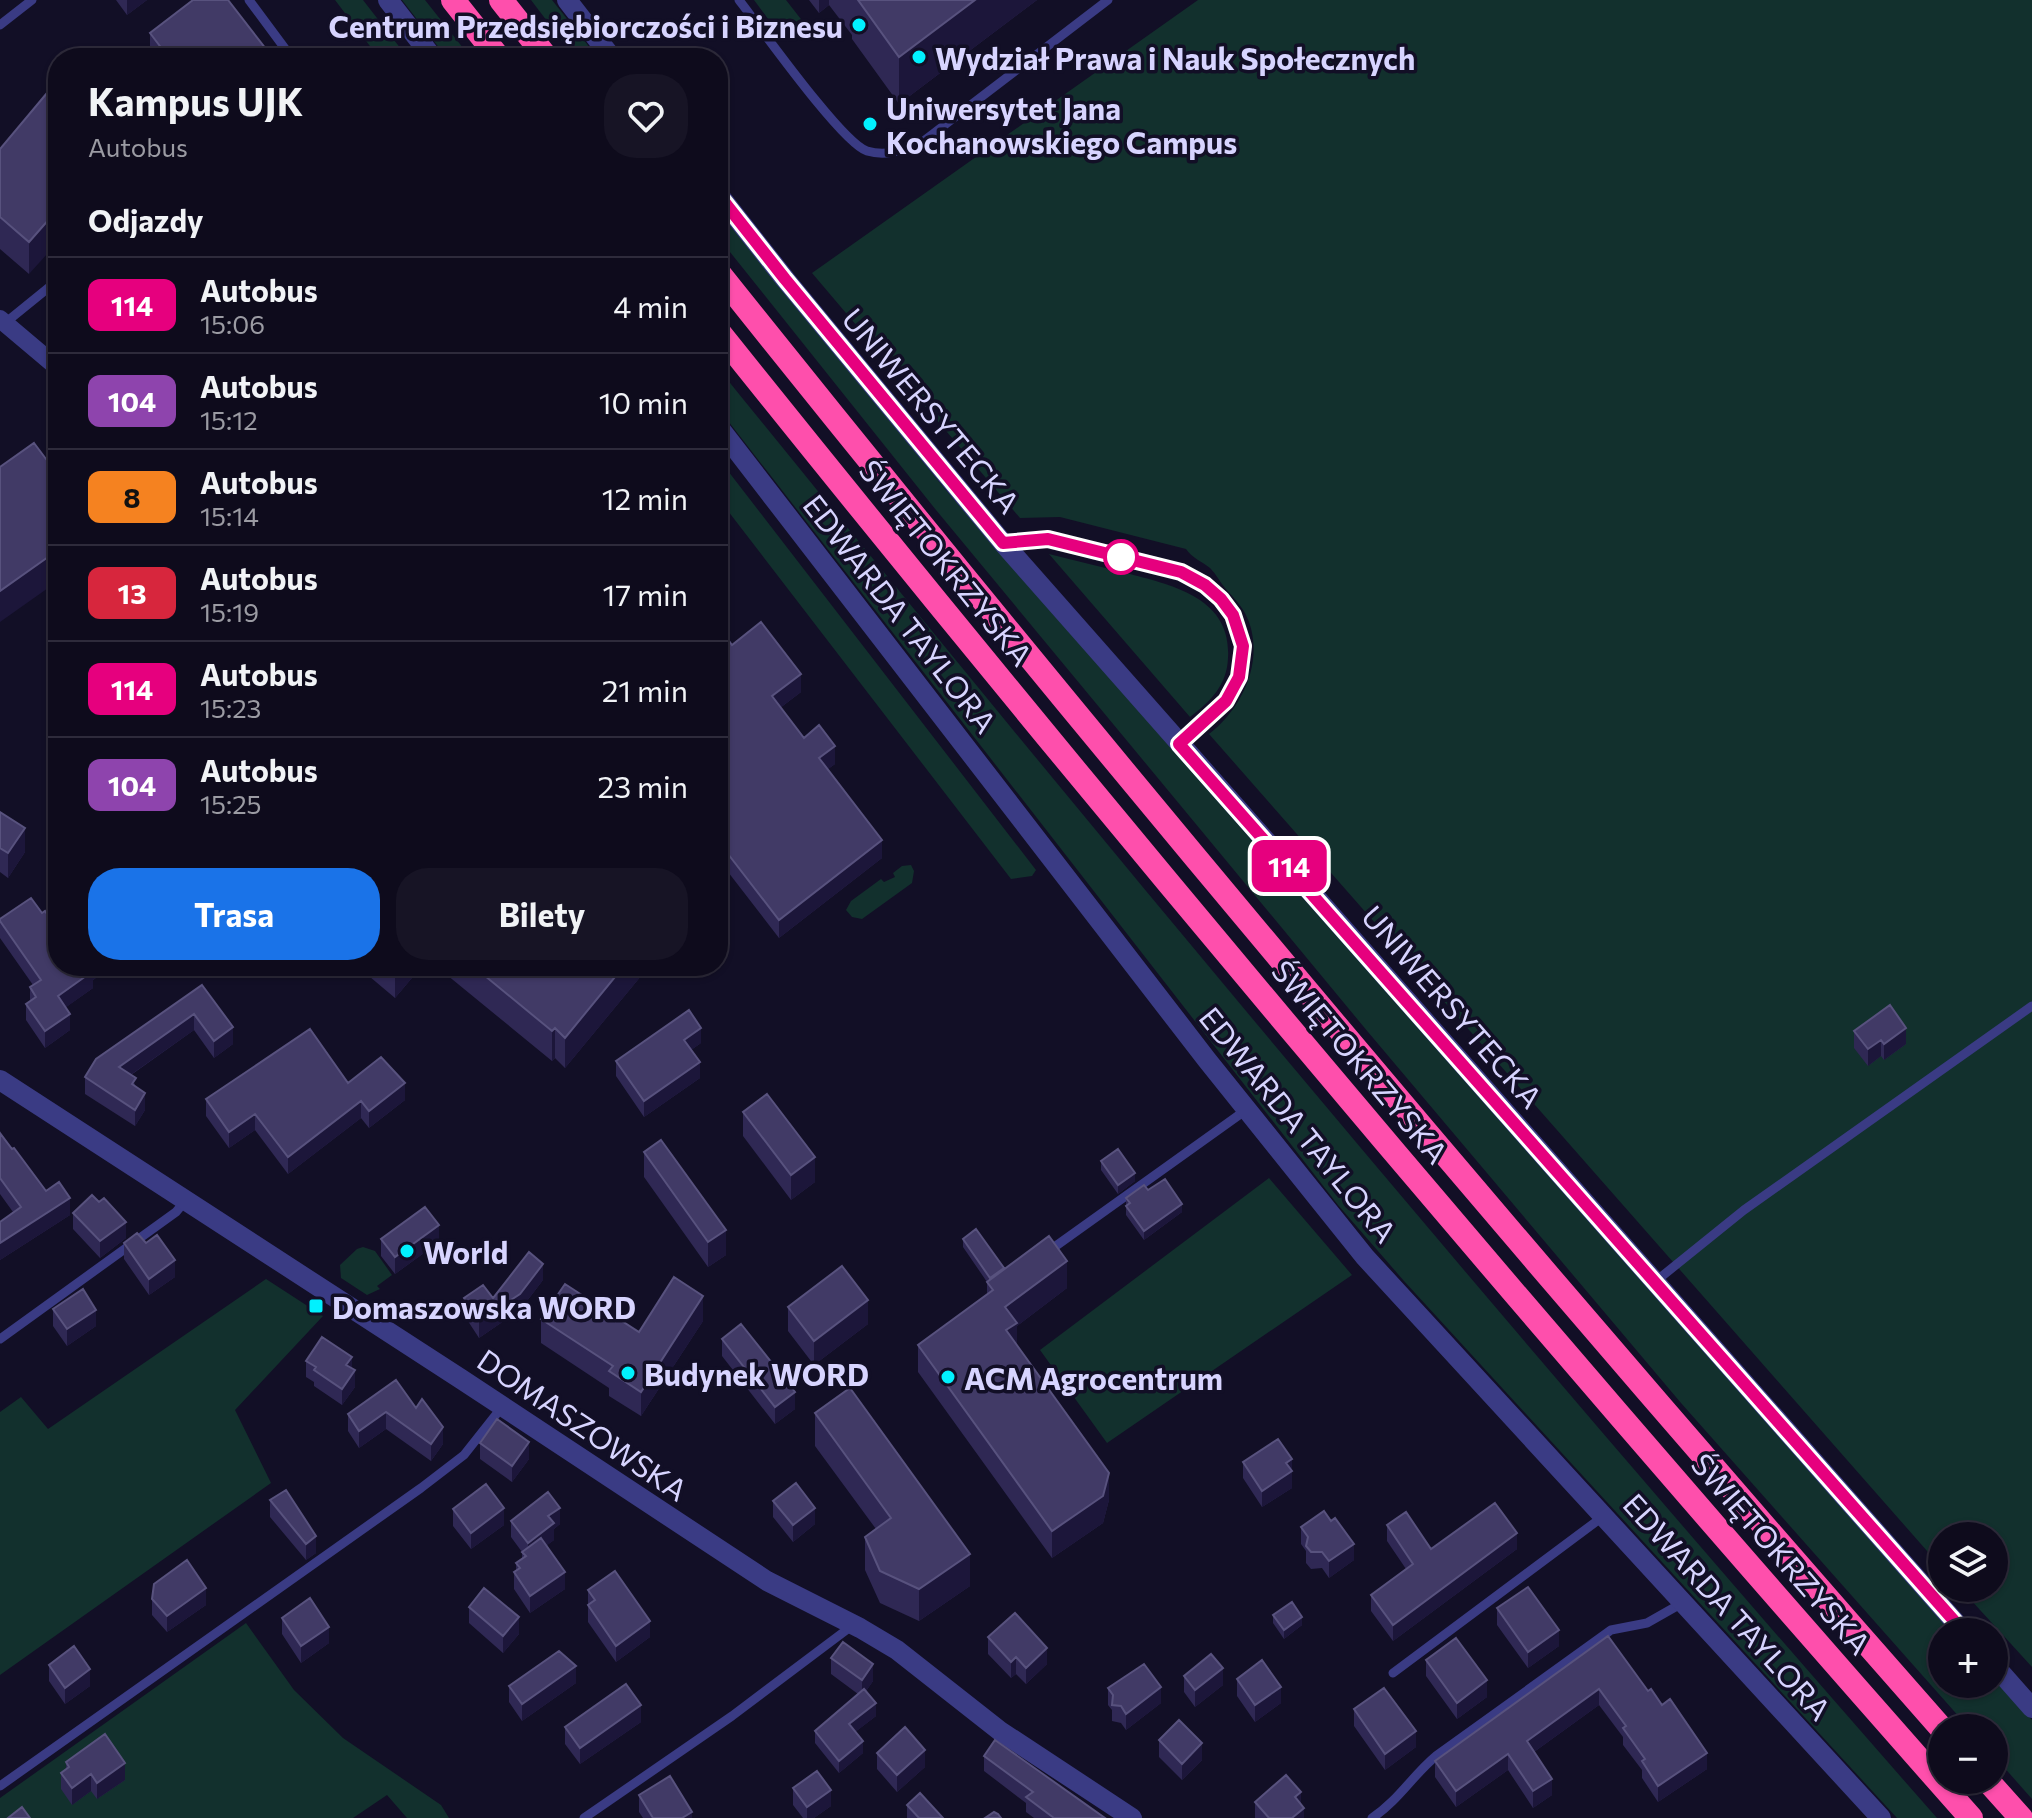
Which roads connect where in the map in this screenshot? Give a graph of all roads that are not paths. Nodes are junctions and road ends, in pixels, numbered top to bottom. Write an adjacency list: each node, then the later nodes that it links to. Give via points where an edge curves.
1 (32, 0): 9 (lane)
2 (249, 0): 10 (lane)
3 (388, 0): 11 (street)
4 (453, 0): 12 (highway)
5 (501, 0): 13 (highway)
6 (567, 0): 14 (street)
7 (739, 0): 8 (lane, via 843,133 866,150 888,155 921,143)
8 (1108, 0)
9 (0, 25)
10 (285, 48)
11 (425, 48)
12 (491, 48)
13 (539, 48)
14 (604, 48)
15 (728, 207): 22 (street, UNIWERSYTECKA)
16 (728, 284): 39 (highway, ŚWIĘTOKRZYSKA, via 1310,993)
17 (48, 287): 18 (lane)
18 (3, 321): 20 (street)
19 (728, 343): 46 (highway, ŚWIĘTOKRZYSKA, via 1422,1182)
20 (48, 359)
21 (728, 439): 26 (street, EDWARDA TAYLORA)
22 (1003, 543): 23 (street, UNIWERSYTECKA); 23 (lane, via 1048,539 1181,572 1221,599 1233,615 1243,646 1239,677 1226,701)
23 (1179, 744): 29 (street, UNIWERSYTECKA)
24 (2032, 1006): 29 (lane, via 1744,1210)
25 (0, 1080): 27 (street, DOMASZOWSKA)
26 (1247, 1110): 28 (lane); 32 (street, EDWARDA TAYLORA, via 1365,1257)
27 (186, 1200): 30 (lane); 31 (street, DOMASZOWSKA)
28 (1037, 1260)
29 (1656, 1281): 34 (street, UNIWERSYTECKA)
30 (0, 1339)
31 (502, 1407): 35 (street, DOMASZOWSKA, via 767,1581); 40 (lane, via 464,1455 421,1488)
32 (1605, 1515): 33 (street, EDWARDA TAYLORA); 36 (lane)
33 (1685, 1602): 44 (lane, via 1647,1623 1611,1630 1436,1756); 45 (street, EDWARDA TAYLORA)
34 (1952, 1618)
35 (853, 1625): 42 (lane); 43 (street, DOMASZOWSKA, via 897,1650 1000,1731)
36 (1393, 1673)
37 (2008, 1681): 38 (street)
38 (2032, 1708)
39 (1929, 1714)
40 (0, 1786)
41 (2000, 1794): 47 (highway)
42 (584, 1818)
43 (1132, 1818)
44 (1372, 1818)
45 (1881, 1818)
46 (1971, 1818)
47 (2021, 1818)

